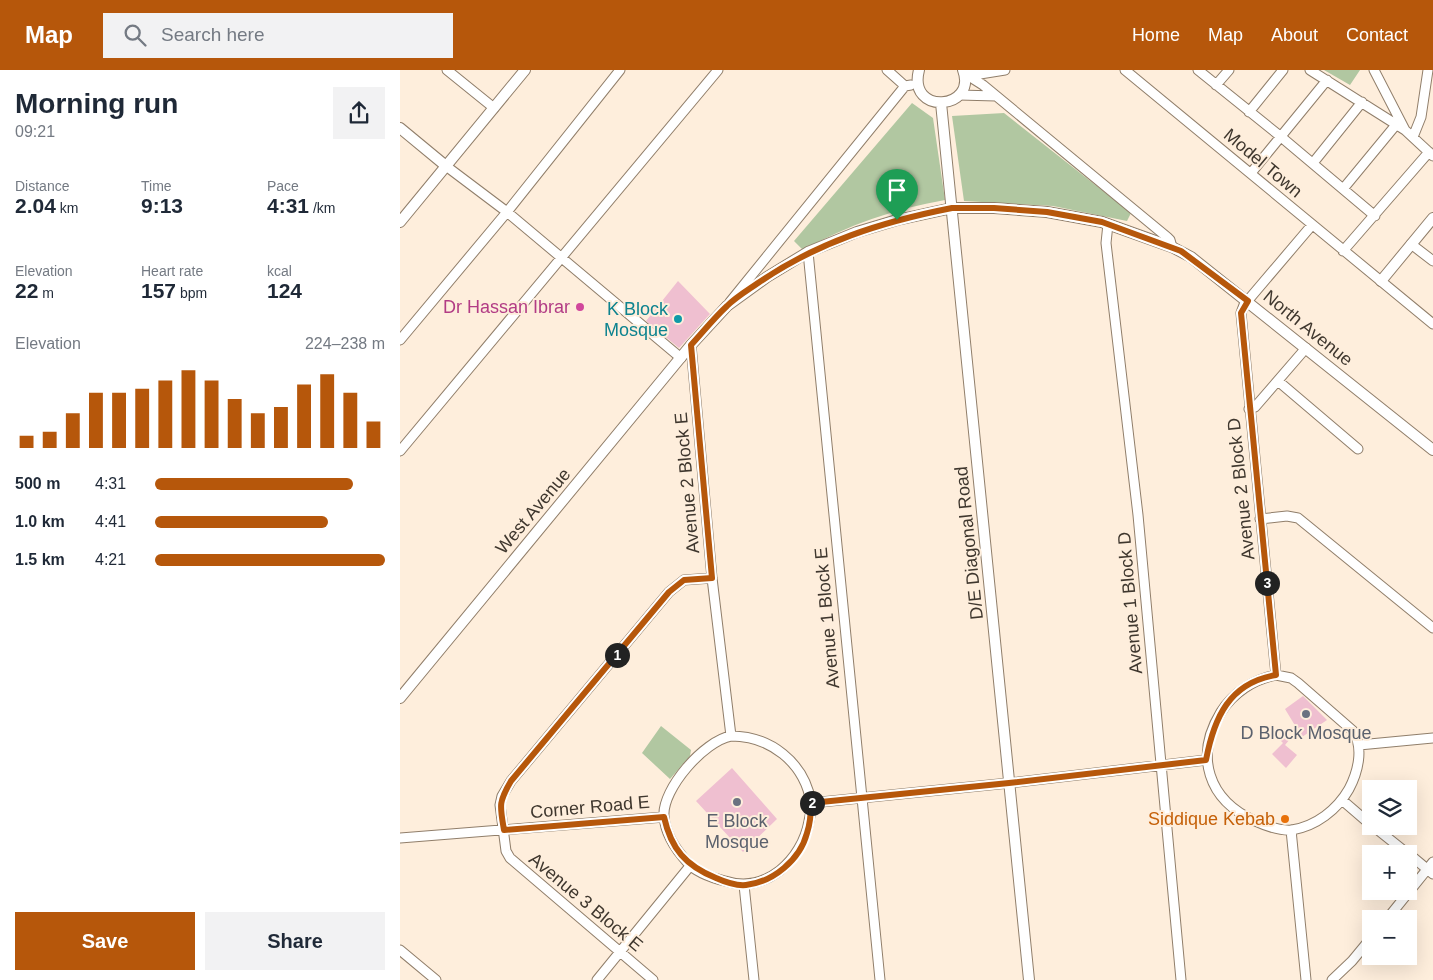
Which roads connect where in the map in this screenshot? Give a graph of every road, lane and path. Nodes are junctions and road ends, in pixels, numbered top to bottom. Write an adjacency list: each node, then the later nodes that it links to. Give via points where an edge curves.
1 (447, 70): 24 (street)
2 (525, 70): 24 (street)
3 (620, 70): 36 (street)
4 (718, 70): 46 (street)
5 (887, 70): 19 (street)
6 (919, 70): 17 (street)
7 (1005, 70): 15 (street, via 980,74)
8 (1125, 70): 33 (street, Model Town)
9 (1198, 70): 18 (street)
10 (1229, 70): 18 (street)
11 (1283, 70): 25 (street)
12 (1310, 70): 16 (street)
13 (1374, 70): 28 (street)
14 (1428, 70): 28 (street, via 1421,117)
15 (964, 72): 20 (street, via 965,81); 21 (street)
16 (1327, 80): 22 (street); 29 (street)
17 (918, 83): 19 (street); 23 (street, via 924,95)
18 (1216, 85): 25 (street)
19 (905, 86): 50 (street)
20 (959, 95): 21 (street); 23 (street)
21 (996, 96): 43 (street, via 1167,237)
22 (1362, 102): 26 (street); 31 (street)
23 (941, 103): 35 (street, D/E Diagonal Road)
24 (494, 108): 32 (street)
25 (1249, 112): 29 (street)
26 (1395, 126): 28 (street); 34 (street)
27 (400, 128): 32 (street)
28 (1409, 134): 30 (street)
29 (1280, 136): 31 (street); 33 (street)
30 (1431, 154): 37 (street)
31 (1314, 163): 34 (street)
32 (446, 166): 36 (street); 39 (street)
33 (1251, 173): 41 (street, Model Town)
34 (1343, 189): 37 (street)
35 (952, 208): 40 (street, North Avenue, via 1047,212); 45 (street, North Avenue, via 857,232); 71 (street, D/E Diagonal Road)
36 (507, 212): 46 (street); 52 (street)
37 (1374, 216): 44 (street)
38 (1433, 218): 42 (street)
39 (400, 222)
40 (1108, 224): 43 (street, North Avenue); 70 (street, Avenue 1 Block D, via 1106,243 1138,515)
41 (1312, 225): 44 (street, Model Town); 49 (street)
42 (1412, 244): 47 (street); 48 (street)
43 (1172, 247): 49 (street, North Avenue, via 1191,257)
44 (1343, 251): 48 (street, Model Town)
45 (808, 252): 50 (street, North Avenue); 72 (street, Avenue 1 Block E)
46 (562, 258): 55 (street); 60 (street)
47 (1433, 261)
48 (1380, 281): 51 (street, Model Town)
49 (1248, 301): 54 (street, North Avenue); 57 (street, Avenue 2 Block D, via 1241,313)
50 (727, 306): 53 (street, North Avenue)
51 (1433, 324)
52 (400, 340)
53 (691, 345): 55 (street, West Avenue); 62 (street, Avenue 2 Block E)
54 (1306, 348): 56 (street); 59 (street, North Avenue)
55 (681, 358): 65 (street, West Avenue)
56 (1278, 381): 57 (street, via 1255,407); 58 (street)
57 (1249, 409): 61 (street, Avenue 2 Block D)
58 (1358, 448)
59 (1433, 450)
60 (400, 451)
61 (1260, 519): 63 (street, via 1298,518); 64 (street, Avenue 2 Block D)
62 (712, 578): 66 (street, Avenue 2 Block E); 77 (street, Avenue 3 Block E, via 684,580 669,592 511,781 500,805)
63 (1433, 628)
64 (1276, 675): 68 (street, via 1298,683 1353,731); 69 (street, via 1254,682 1233,696 1217,719)
65 (400, 698)
66 (731, 736): 74 (street, via 755,738 786,755 801,773); 75 (street, via 714,742 684,772 666,800)
67 (1433, 738): 68 (street)
68 (1359, 745): 73 (street, via 1358,764)
69 (1206, 760): 70 (street); 78 (street, via 1215,788 1230,806 1265,825)
70 (1160, 765): 71 (street); 96 (street, Avenue 1 Block D)
71 (1009, 783): 72 (street); 95 (street, D/E Diagonal Road)
72 (861, 799): 74 (street); 94 (street, Avenue 1 Block E)
73 (1342, 800): 76 (street); 78 (street, via 1322,818)
74 (811, 803): 85 (street, via 807,835 793,860 780,872)
75 (664, 817): 77 (street, Corner Road E); 83 (street, via 670,839)
76 (1362, 817)
77 (504, 830): 80 (street, Corner Road E); 89 (street, Avenue 3 Block E, via 506,851 515,864)
78 (1291, 830): 97 (street)
79 (1384, 835): 81 (street)
80 (400, 838)
81 (1397, 845)
82 (1417, 859): 84 (street)
83 (690, 866): 85 (street, via 721,880); 89 (street)
84 (1431, 868): 86 (street)
85 (744, 885): 93 (street)
86 (1395, 910)
87 (1362, 949): 98 (street)
88 (400, 950): 90 (street)
89 (620, 953): 91 (street); 92 (street, Avenue 3 Block E)
90 (436, 980)
91 (597, 980)
92 (653, 980)
93 (754, 980)
94 (880, 980)
95 (1029, 980)
96 (1181, 980)
97 (1306, 980)
98 (1332, 980)

